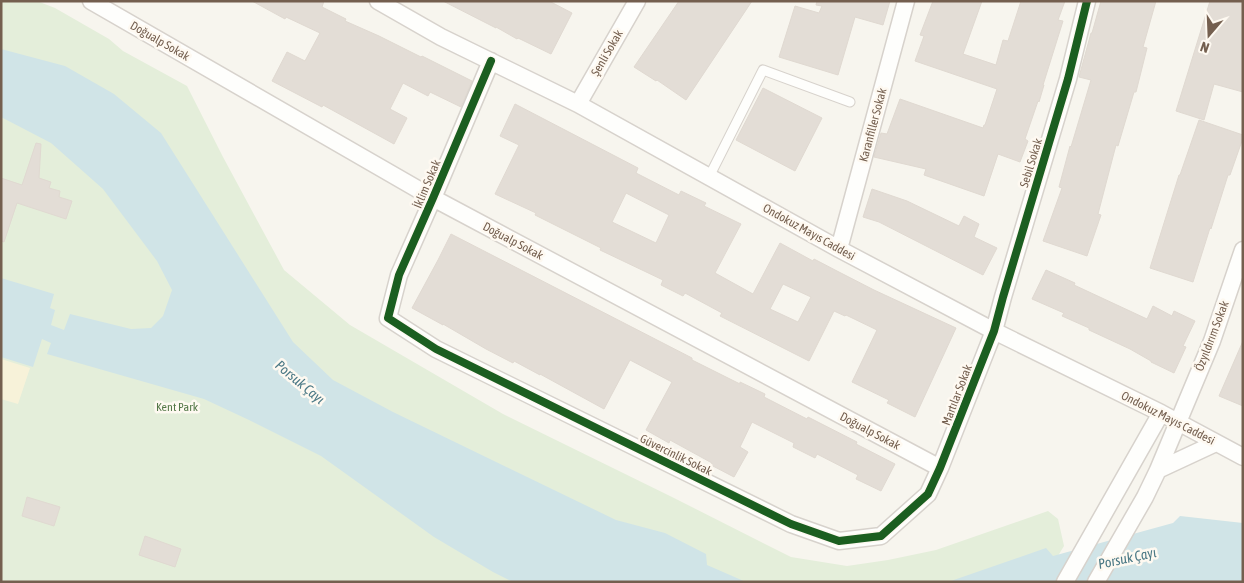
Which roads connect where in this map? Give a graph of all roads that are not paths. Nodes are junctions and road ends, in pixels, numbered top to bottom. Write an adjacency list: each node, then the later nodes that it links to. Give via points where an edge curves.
1 (91, 1): 10 (street, Doğualp Sokak)
2 (378, 1): 6 (street, Ondokuz Mayıs Caddesi, via 441,38)
3 (637, 1): 8 (street, Şenli Sokak)
4 (906, 1): 11 (street, Karanfiller Sokak)
5 (1087, 1): 14 (street, Sebil Sokak, via 1068,79)
6 (491, 61): 8 (street, Ondokuz Mayıs Caddesi); 10 (street, İklim Sokak)
7 (850, 102): 9 (lane, via 763,70)
8 (578, 104): 9 (street, Ondokuz Mayıs Caddesi)
9 (709, 177): 11 (street, Ondokuz Mayıs Caddesi)
10 (433, 198): 13 (street, İklim Sokak, via 399,275); 19 (street, Doğualp Sokak)
11 (839, 249): 14 (street, Ondokuz Mayıs Caddesi)
12 (1242, 257): 16 (street, Özyıldırım Sokak, via 1212,341)
13 (388, 318): 19 (street, Güvercinlik Sokak, via 436,349 791,524 839,541 881,536 928,494)
14 (994, 331): 15 (street, Ondokuz Mayıs Caddesi); 19 (street, Martılar Sokak)
15 (1161, 413): 16 (street, Ondokuz Mayıs Caddesi); 21 (street)
16 (1177, 421): 17 (street, Ondokuz Mayıs Caddesi); 20 (street, Özyıldırım Sokak)
17 (1216, 442): 18 (street, Ondokuz Mayıs Caddesi); 20 (street)
18 (1243, 457)
19 (940, 468)
20 (1158, 470): 22 (street, Özyıldırım Sokak)
21 (1065, 582)
22 (1096, 582)

